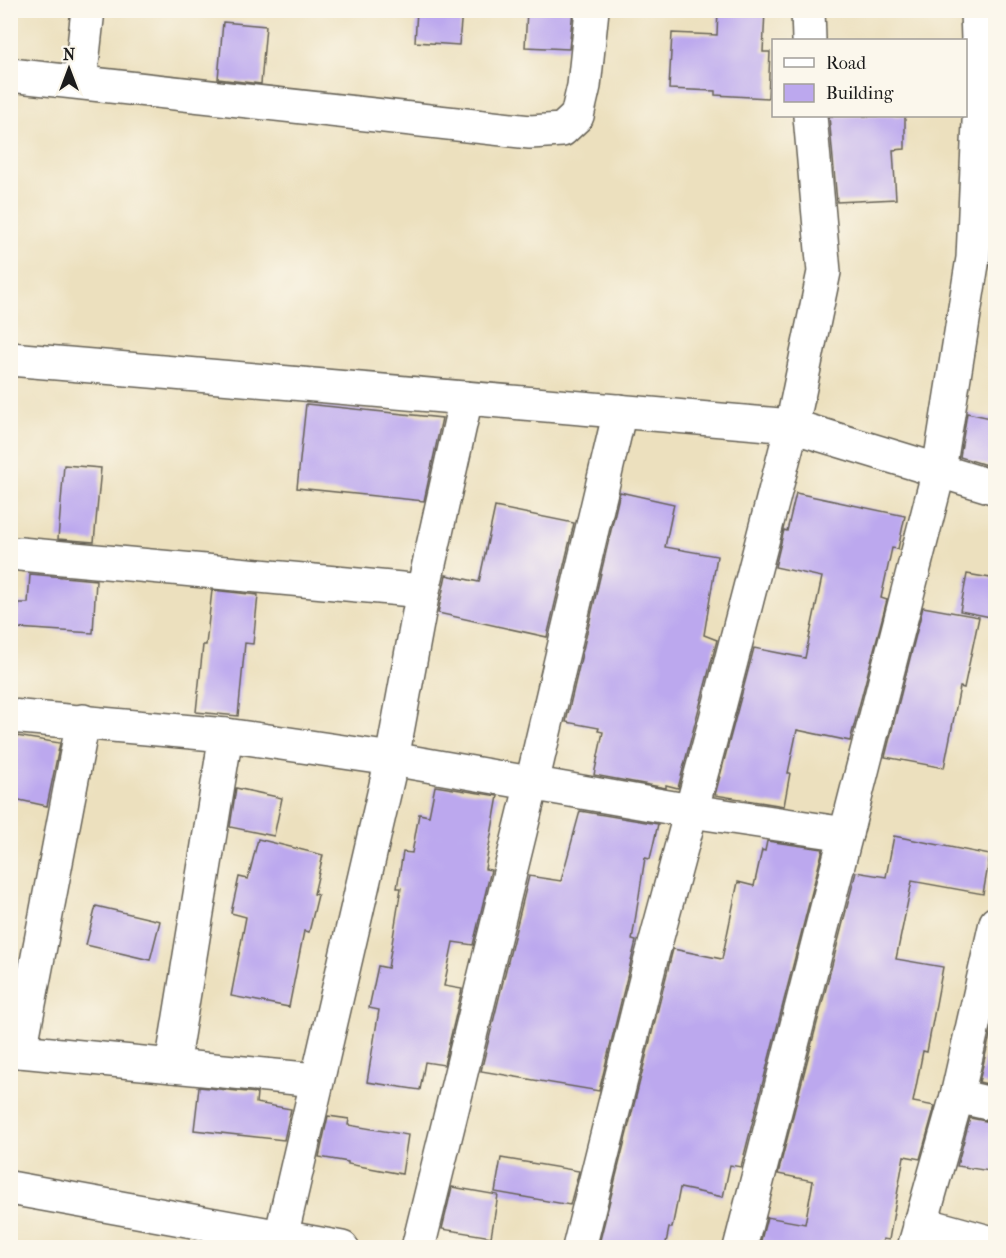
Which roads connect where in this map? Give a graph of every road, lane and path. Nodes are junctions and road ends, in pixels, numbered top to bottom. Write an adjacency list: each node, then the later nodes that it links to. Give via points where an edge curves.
1 (88, 10): 7 (street)
2 (592, 10): 7 (street, via 577,116 561,130 530,132)
3 (808, 10): 5 (street)
4 (977, 10): 8 (street)
5 (809, 39)
6 (10, 75): 7 (street)
7 (80, 82)
8 (980, 99): 10 (street)
9 (810, 117): 14 (street, via 824,272)
10 (984, 259): 15 (street)
11 (10, 359): 12 (street)
12 (466, 398): 13 (street); 18 (street)
13 (620, 411): 14 (street); 23 (street)
14 (792, 426): 15 (street); 24 (street)
15 (939, 470): 16 (street); 25 (street)
16 (996, 488)
17 (20, 554): 18 (street)
18 (423, 591): 22 (street)
19 (10, 716): 20 (street)
20 (82, 721): 21 (street); 28 (street)
21 (226, 735): 22 (street); 29 (street)
22 (392, 759): 23 (street); 30 (street)
23 (532, 783): 24 (street); 38 (street)
24 (691, 811): 25 (street); 39 (street)
25 (846, 834): 40 (street)
26 (996, 923): 27 (street)
27 (991, 959): 31 (street)
28 (15, 1051): 29 (street)
29 (171, 1066): 30 (street)
30 (316, 1080): 35 (street)
31 (957, 1096): 32 (street); 34 (street)
32 (996, 1105)
33 (10, 1188): 35 (street)
34 (917, 1235): 36 (street)
35 (281, 1237): 37 (street)
36 (996, 1244)
37 (342, 1248)
38 (418, 1248)
39 (579, 1248)
40 (740, 1248)

